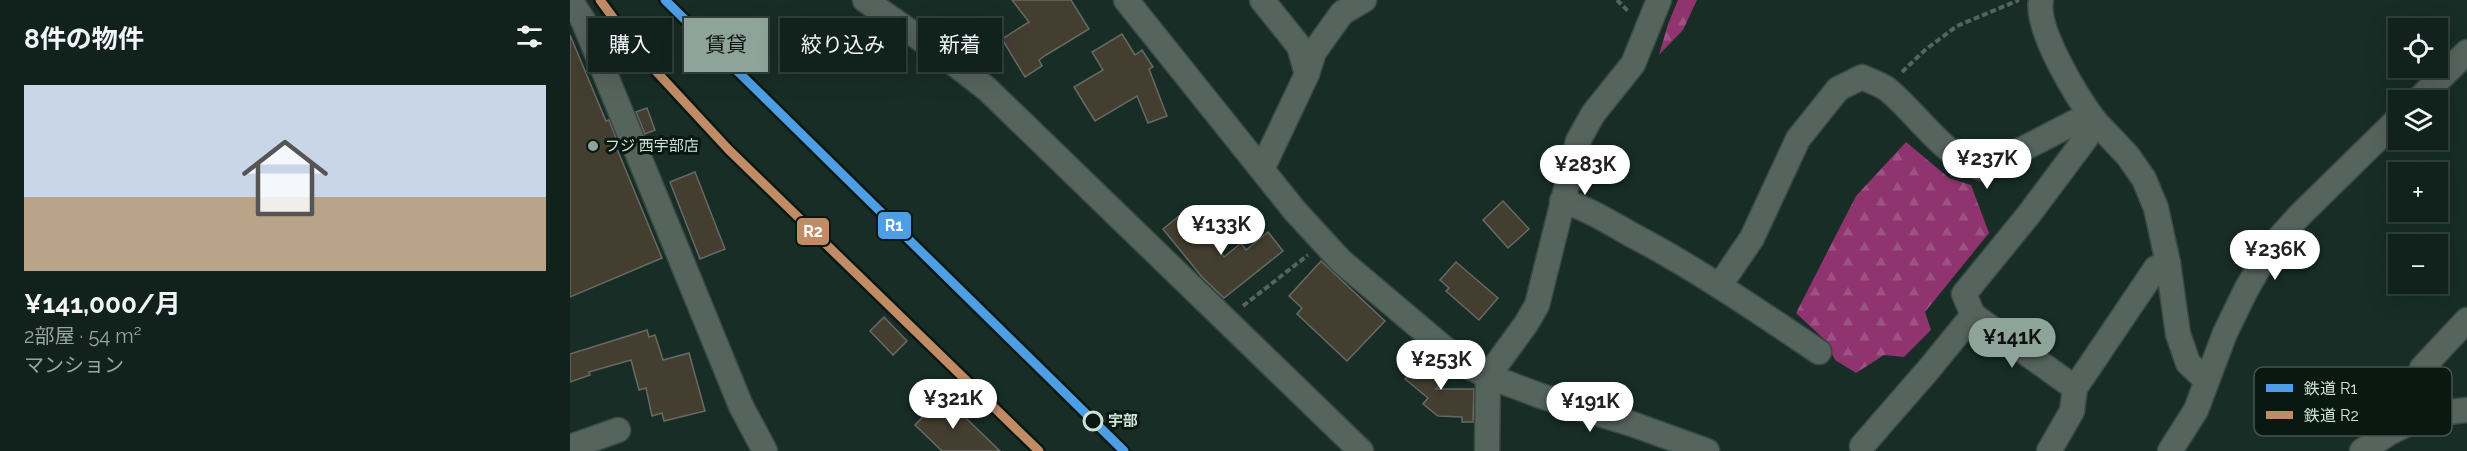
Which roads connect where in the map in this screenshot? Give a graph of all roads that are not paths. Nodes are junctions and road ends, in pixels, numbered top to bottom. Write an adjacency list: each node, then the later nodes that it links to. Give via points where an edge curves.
1 (570, 0): 30 (street, via 587,30 741,406)
2 (865, 0): 31 (street, via 987,89)
3 (1126, 0): 13 (street)
4 (1262, 0): 9 (street, via 1299,46)
5 (1364, 0): 9 (street, via 1342,13 1314,52)
6 (1659, 0): 14 (street, via 1633,64 1593,114 1578,141)
7 (2041, 0): 11 (street, via 2040,18 2073,91)
8 (2467, 52): 10 (street)
9 (1307, 74): 13 (street)
10 (2428, 90)
11 (2095, 121): 15 (street, via 2144,179 2156,208); 16 (street, via 2074,122 1984,169 1954,152 1886,88 1862,77 1838,89 1798,139 1752,238); 17 (street, via 2065,166 1964,294)
12 (2388, 129): 22 (street, via 2270,248 2246,290)
13 (1262, 169): 21 (street, via 1341,261 1463,364)
14 (1562, 201): 16 (street, via 1656,247); 21 (street, via 1537,305)
15 (2168, 263): 22 (street, via 2178,334 2188,363); 23 (street, via 2156,268)
16 (1720, 285): 19 (street)
17 (1973, 315): 23 (street); 28 (street)
18 (2467, 320): 20 (street)
19 (1819, 352)
20 (2423, 367)
21 (1488, 376): 32 (street); 33 (street)
22 (2206, 380): 35 (street, via 2196,410)
23 (2075, 388): 34 (street, via 2072,411)
24 (2467, 410): 25 (street)
25 (2452, 412)
26 (618, 430): 29 (street, via 573,446)
27 (2384, 436): 36 (street)
28 (1862, 446)
29 (576, 451)
30 (765, 451)
31 (1361, 451)
32 (1487, 451)
33 (1707, 451)
34 (2049, 451)
35 (2170, 451)
36 (2362, 451)

